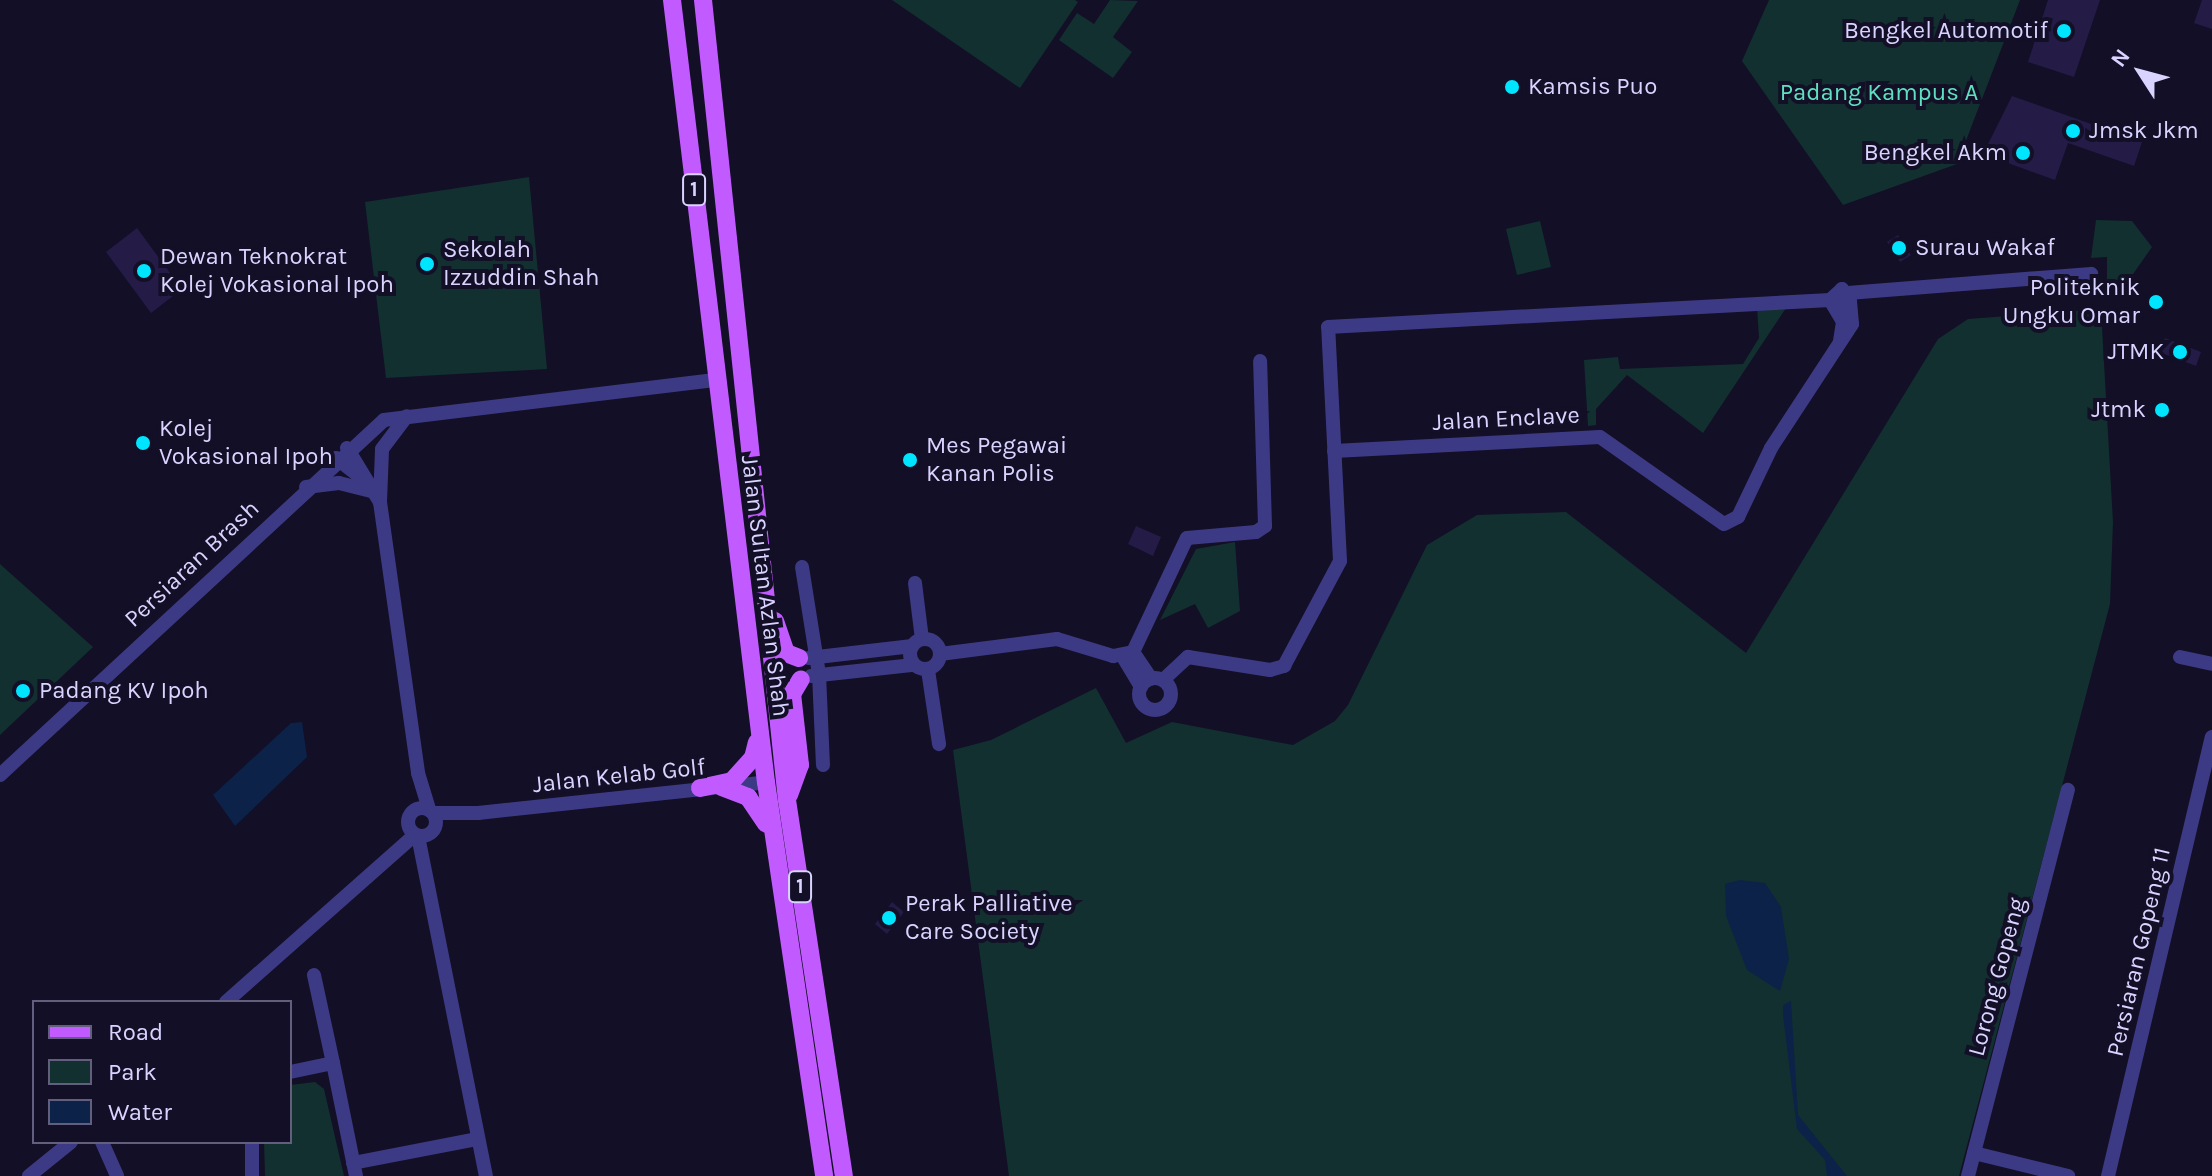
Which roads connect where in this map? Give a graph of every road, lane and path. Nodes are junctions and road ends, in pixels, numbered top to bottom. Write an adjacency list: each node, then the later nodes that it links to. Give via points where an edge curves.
1 (672, 0): 8 (main road, Jalan Sultan Azlan Shah / 1)
2 (703, 0): 16 (main road, Jalan Sultan Azlan Shah / 1)
3 (2091, 274): 4 (street)
4 (1849, 296): 5 (street, via 1838,289); 6 (street, Jalan Enclave, via 1855,317)
5 (1834, 304): 6 (street); 10 (street, via 1328,327)
6 (1839, 345): 10 (street, Jalan Enclave, via 1771,448 1738,517 1724,524 1600,437)
7 (1260, 361): 19 (street, via 1265,526 1256,532 1187,538)
8 (715, 380): 9 (street, Persiaran Brash); 25 (main road, Jalan Sultan Azlan Shah / 1)
9 (407, 416): 11 (street, Persiaran Brash, via 384,420); 13 (street, via 382,449)
10 (1334, 451): 19 (street, via 1340,561 1295,655 1270,670 1188,657 1152,682)
11 (341, 453): 12 (street, Persiaran Brash); 13 (street)
12 (306, 487): 13 (street, via 339,483); 29 (street, Persiaran Brash)
13 (374, 493): 35 (street)
14 (802, 567): 21 (street)
15 (915, 583): 17 (street)
16 (762, 588): 21 (main road, via 782,645); 30 (main road, via 756,608 773,759); 34 (main road, Jalan Sultan Azlan Shah / 1)
17 (917, 642): 18 (street, via 933,641); 21 (street); 23 (street)
18 (940, 654): 19 (street, via 1057,639); 23 (street)
19 (1128, 654)
20 (2180, 657): 22 (street)
21 (808, 658): 24 (street)
22 (2212, 664)
23 (921, 667): 24 (street); 27 (street)
24 (810, 676): 28 (street); 34 (main road, via 792,694 800,765)
25 (758, 721): 30 (main road, Jalan Sultan Azlan Shah / 1); 32 (main road, via 753,758 743,771 732,781)
26 (2212, 737): 55 (street, Persiaran Gopeng 11)
27 (939, 744)
28 (823, 765)
29 (0, 775)
30 (766, 782): 31 (street, Jalan Kelab Golf); 36 (main road, Jalan Sultan Azlan Shah / 1)
31 (722, 787): 32 (street, Jalan Kelab Golf); 36 (main road, via 758,807)
32 (700, 788): 35 (street, Jalan Kelab Golf)
33 (2068, 790): 45 (street, Lorong Gopeng)
34 (787, 800): 52 (main road, Jalan Sultan Azlan Shah / 1)
35 (422, 824): 38 (street); 41 (street)
36 (775, 849): 51 (main road, Jalan Sultan Azlan Shah / 1)
37 (314, 975): 39 (street)
38 (228, 1000)
39 (333, 1063): 40 (street); 46 (street)
40 (292, 1072)
41 (478, 1139): 46 (street); 50 (street)
42 (69, 1144): 47 (street)
43 (103, 1144): 48 (street)
44 (252, 1144): 49 (street)
45 (1974, 1153): 53 (street, Lorong Gopeng); 54 (street)
46 (355, 1170)
47 (29, 1176)
48 (117, 1176)
49 (252, 1176)
50 (486, 1176)
51 (824, 1176)
52 (844, 1176)
53 (1968, 1176)
54 (2068, 1176)
55 (2108, 1176)

